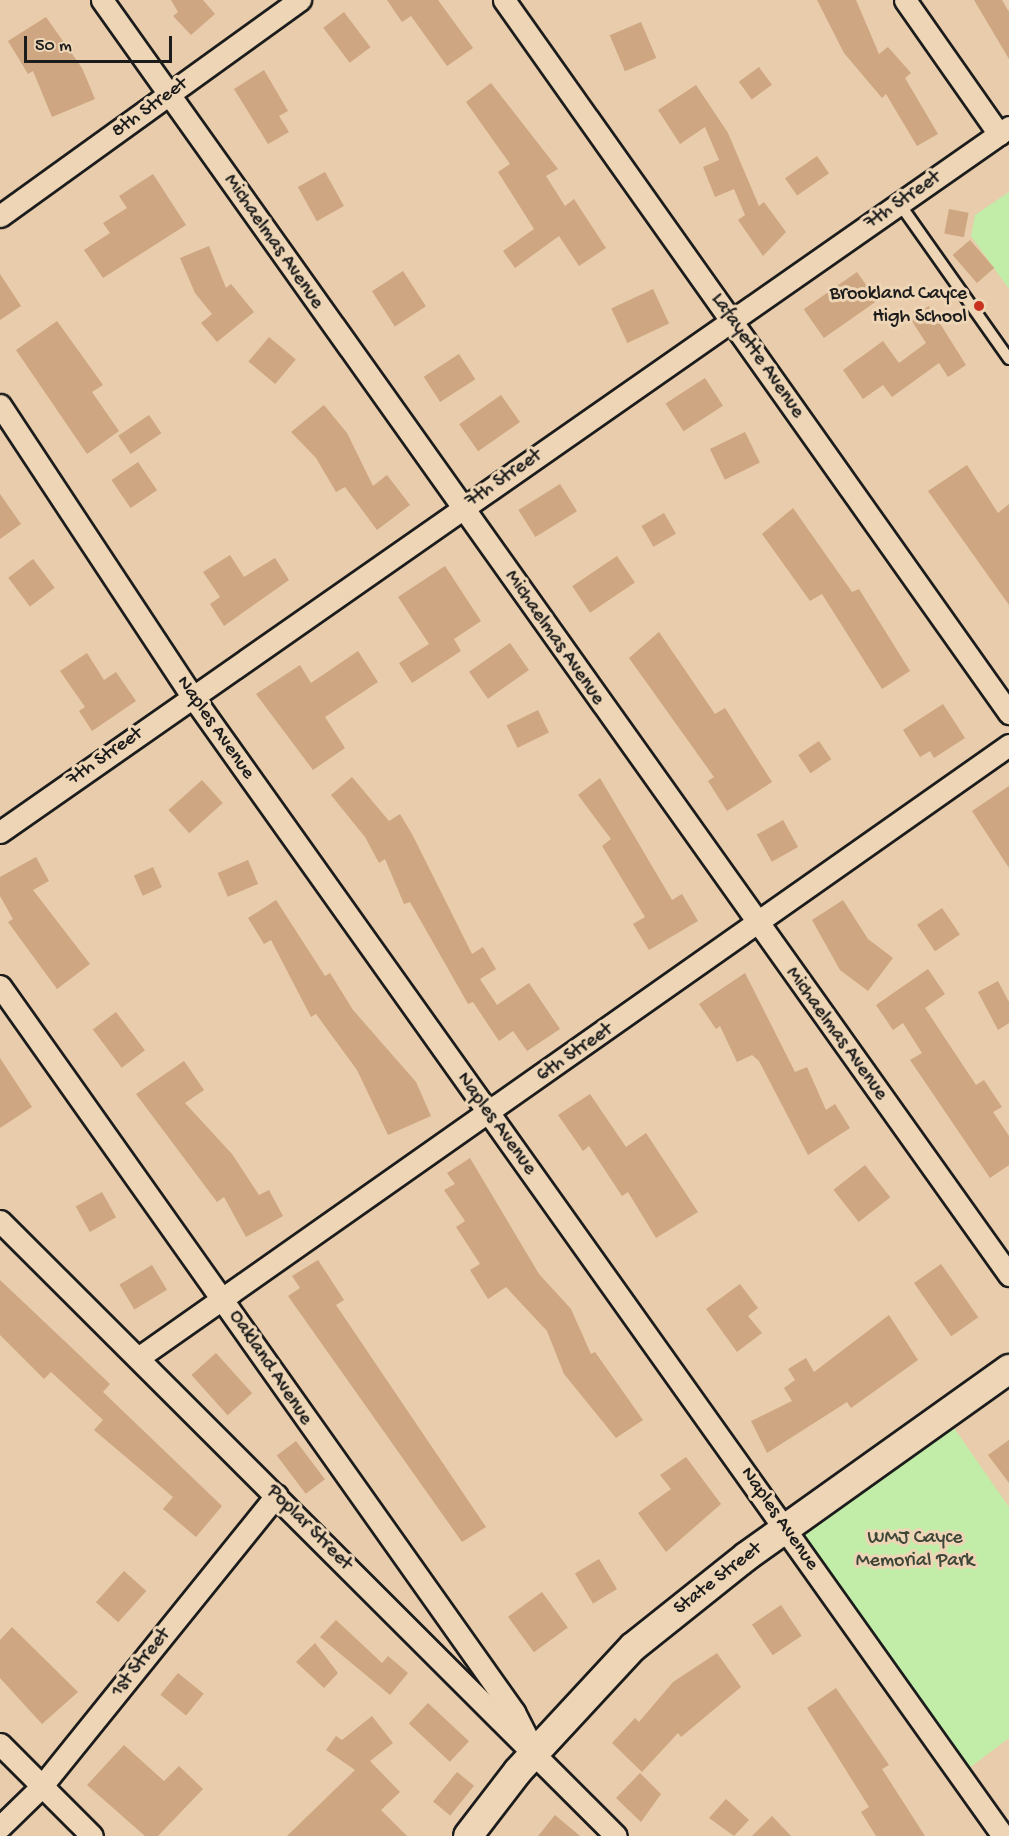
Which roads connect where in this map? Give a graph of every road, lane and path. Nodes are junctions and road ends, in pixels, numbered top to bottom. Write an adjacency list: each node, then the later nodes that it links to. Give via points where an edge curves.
1 (102, 0): 5 (street, Michaelmas Avenue)
2 (300, 0): 5 (street, 8th Street)
3 (504, 0): 9 (street, Lafayette Avenue)
4 (905, 0): 6 (street)
5 (168, 94): 8 (street, 8th Street); 12 (street, Michaelmas Avenue)
6 (1004, 131): 7 (street, 7th Street)
7 (899, 204): 9 (street, 7th Street); 10 (lane)
8 (0, 216)
9 (731, 321): 12 (street, 7th Street); 14 (street, Lafayette Avenue)
10 (1009, 359)
11 (0, 405): 13 (street, Naples Avenue)
12 (462, 508): 13 (street, 7th Street); 17 (street, Michaelmas Avenue)
13 (192, 696): 16 (street, 7th Street); 19 (street, Naples Avenue)
14 (1009, 713)
15 (1009, 745): 17 (street, 6th Street)
16 (0, 832)
17 (756, 924): 19 (street, 6th Street); 21 (street, Michaelmas Avenue)
18 (0, 986): 22 (street, Oakland Avenue)
19 (489, 1114): 22 (street, 6th Street); 26 (street, Naples Avenue)
20 (0, 1221): 23 (street, Poplar Street)
21 (1009, 1275)
22 (224, 1301): 23 (street, 6th Street); 28 (street, Oakland Avenue, via 514,1712)
23 (138, 1358): 25 (street, Poplar Street)
24 (1009, 1369): 26 (main road, State Street)
25 (277, 1495): 28 (street, Poplar Street); 29 (street, 1st Street)
26 (786, 1527): 28 (main road, State Street, via 613,1665); 34 (street, Naples Avenue)
27 (0, 1744): 29 (street)
28 (535, 1753): 32 (main road, State Street); 33 (street, Poplar Street)
29 (41, 1787): 30 (street, 1st Street); 31 (street)
30 (0, 1827)
31 (92, 1836)
32 (468, 1836)
33 (616, 1836)
34 (1003, 1836)

